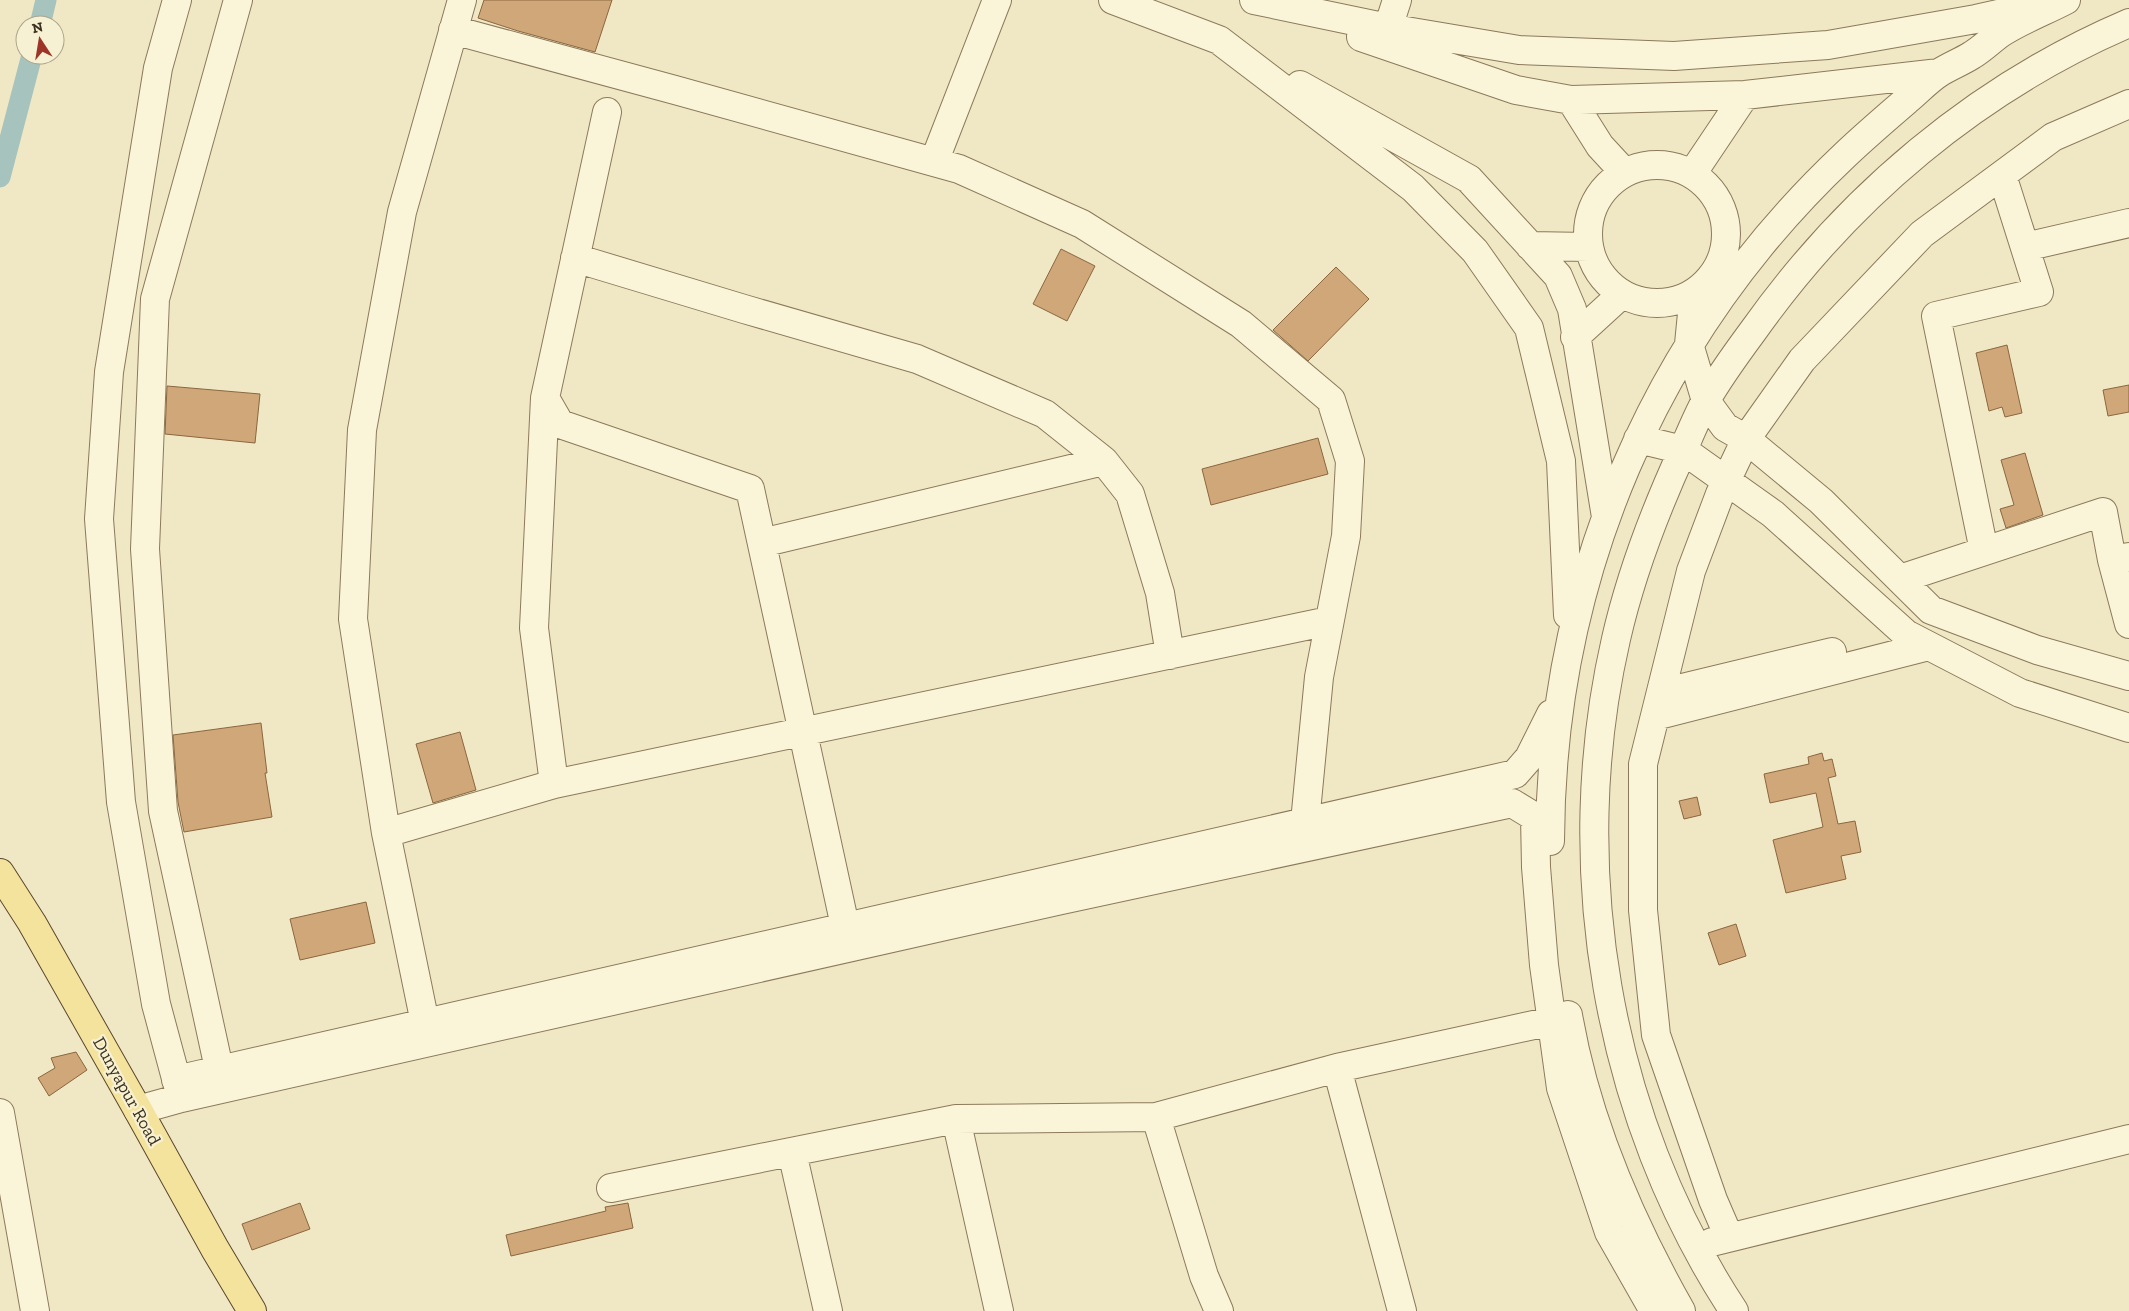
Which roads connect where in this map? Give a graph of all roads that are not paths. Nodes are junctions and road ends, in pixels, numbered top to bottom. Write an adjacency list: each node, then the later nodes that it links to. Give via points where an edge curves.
1 (177, 0): 65 (street, via 158,68 109,372 99,519 121,802 156,1004)
2 (238, 0): 64 (street, via 155,299 145,549 162,811)
3 (462, 0): 12 (street)
4 (997, 0): 19 (street)
5 (1113, 0): 13 (street)
6 (1397, 0): 11 (street)
7 (2062, 0): 11 (street, via 1976,20 1828,45 1674,56 1519,50)
8 (2066, 0): 14 (street, via 2001,33 1971,56)
9 (1256, 1): 11 (street); 16 (street, via 1516,90)
10 (2129, 23): 35 (street, via 2008,86 1928,144 1880,185 1842,222 1783,289)
11 (1388, 28)
12 (453, 30): 19 (street); 58 (street, via 402,212 362,430 353,619)
13 (1219, 40): 25 (street, via 1469,179); 49 (street, via 1412,188 1475,251 1529,328 1562,461)
14 (1939, 73): 15 (street); 23 (street, via 1863,137)
15 (1745, 95): 16 (street); 21 (street)
16 (1571, 100): 20 (street, via 1600,146)
17 (2129, 104): 22 (street, via 2053,137)
18 (607, 112): 29 (street)
19 (934, 162): 46 (street, via 959,169 1082,224 1241,324 1331,400 1350,461 1346,536)
20 (1624, 172): 21 (street, via 1652,164 1679,168); 28 (street, via 1601,192 1594,204 1588,218)
21 (1692, 174): 26 (street, via 1703,182 1720,204 1725,218)
22 (2002, 175): 27 (street); 37 (street, via 1922,234 1802,360)
23 (1787, 214): 26 (street); 33 (street, via 1752,255)
24 (2129, 223): 27 (street)
25 (1530, 246): 28 (street); 32 (street, via 1558,276 1572,309)
26 (1725, 246): 30 (street, via 1715,272)
27 (2025, 247): 43 (street, via 2039,292 1936,316)
28 (1588, 248): 31 (street, via 1600,274)
29 (575, 258): 34 (street); 39 (street, via 917,359 1045,414)
30 (1694, 292): 31 (street, via 1666,303 1636,300); 33 (street)
31 (1622, 294): 32 (street)
32 (1576, 337): 41 (street)
33 (1689, 344): 35 (street); 36 (street)
34 (545, 398): 42 (street, via 560,424 750,489); 56 (street, via 534,628)
35 (1706, 400): 37 (street, via 1725,427); 38 (street)
36 (1638, 439): 38 (street); 41 (street)
37 (1746, 439): 40 (street); 45 (street, via 1821,501)
38 (1683, 450): 40 (street); 74 (street, via 1646,538 1616,640 1599,745 1594,852 1603,958 1624,1062 1658,1163)
39 (1104, 461): 42 (street); 50 (street, via 1130,494 1160,592)
40 (1726, 481): 48 (street, via 1773,514); 53 (street, via 1691,571)
41 (1606, 519): 49 (street, via 1582,591)
42 (762, 544): 55 (street)
43 (1984, 551): 44 (street, via 2103,512); 45 (street)
44 (2120, 559): 47 (street)
45 (1900, 579): 51 (street, via 1931,610 2037,650)
46 (1329, 621): 50 (street); 57 (street, via 1319,677)
47 (2129, 624)
48 (1918, 640): 53 (street); 54 (street, via 2020,693)
49 (1569, 644): 52 (street)
50 (1170, 654): 55 (street)
51 (2129, 676)
52 (1560, 697): 57 (street, via 1529,758 1515,774); 82 (street, via 1553,760 1550,858 1558,958 1568,1019 1580,1072 1614,1175 1636,1225)
53 (1658, 705): 73 (street, via 1642,764 1644,910 1656,1035)
54 (2129, 728)
55 (803, 732): 56 (street); 60 (street)
56 (554, 784): 58 (street)
57 (1305, 822): 60 (street)
58 (386, 833): 62 (street)
59 (0, 874): 66 (main road, Dunyapur Road, via 32,923)
60 (845, 926): 62 (street)
61 (1552, 1021): 63 (street); 64 (street, via 1536,867 1535,816 1512,803); 81 (street, via 1561,1088 1609,1232)
62 (425, 1023): 64 (street)
63 (1337, 1068): 68 (street); 80 (street)
64 (221, 1079): 65 (street)
65 (179, 1089): 66 (street)
66 (138, 1110): 76 (main road, Dunyapur Road)
67 (0, 1113): 75 (street)
68 (1156, 1117): 69 (street); 79 (street, via 1204,1276)
69 (956, 1119): 71 (street); 78 (street)
70 (2129, 1139): 73 (street)
71 (792, 1152): 72 (street); 77 (street)
72 (611, 1188)
73 (1729, 1237): 74 (street)
74 (1696, 1246): 83 (street)
75 (35, 1311)
76 (252, 1311)
77 (828, 1311)
78 (999, 1311)
79 (1219, 1311)
80 (1402, 1311)
81 (1654, 1311)
82 (1682, 1311)
83 (1734, 1311)

